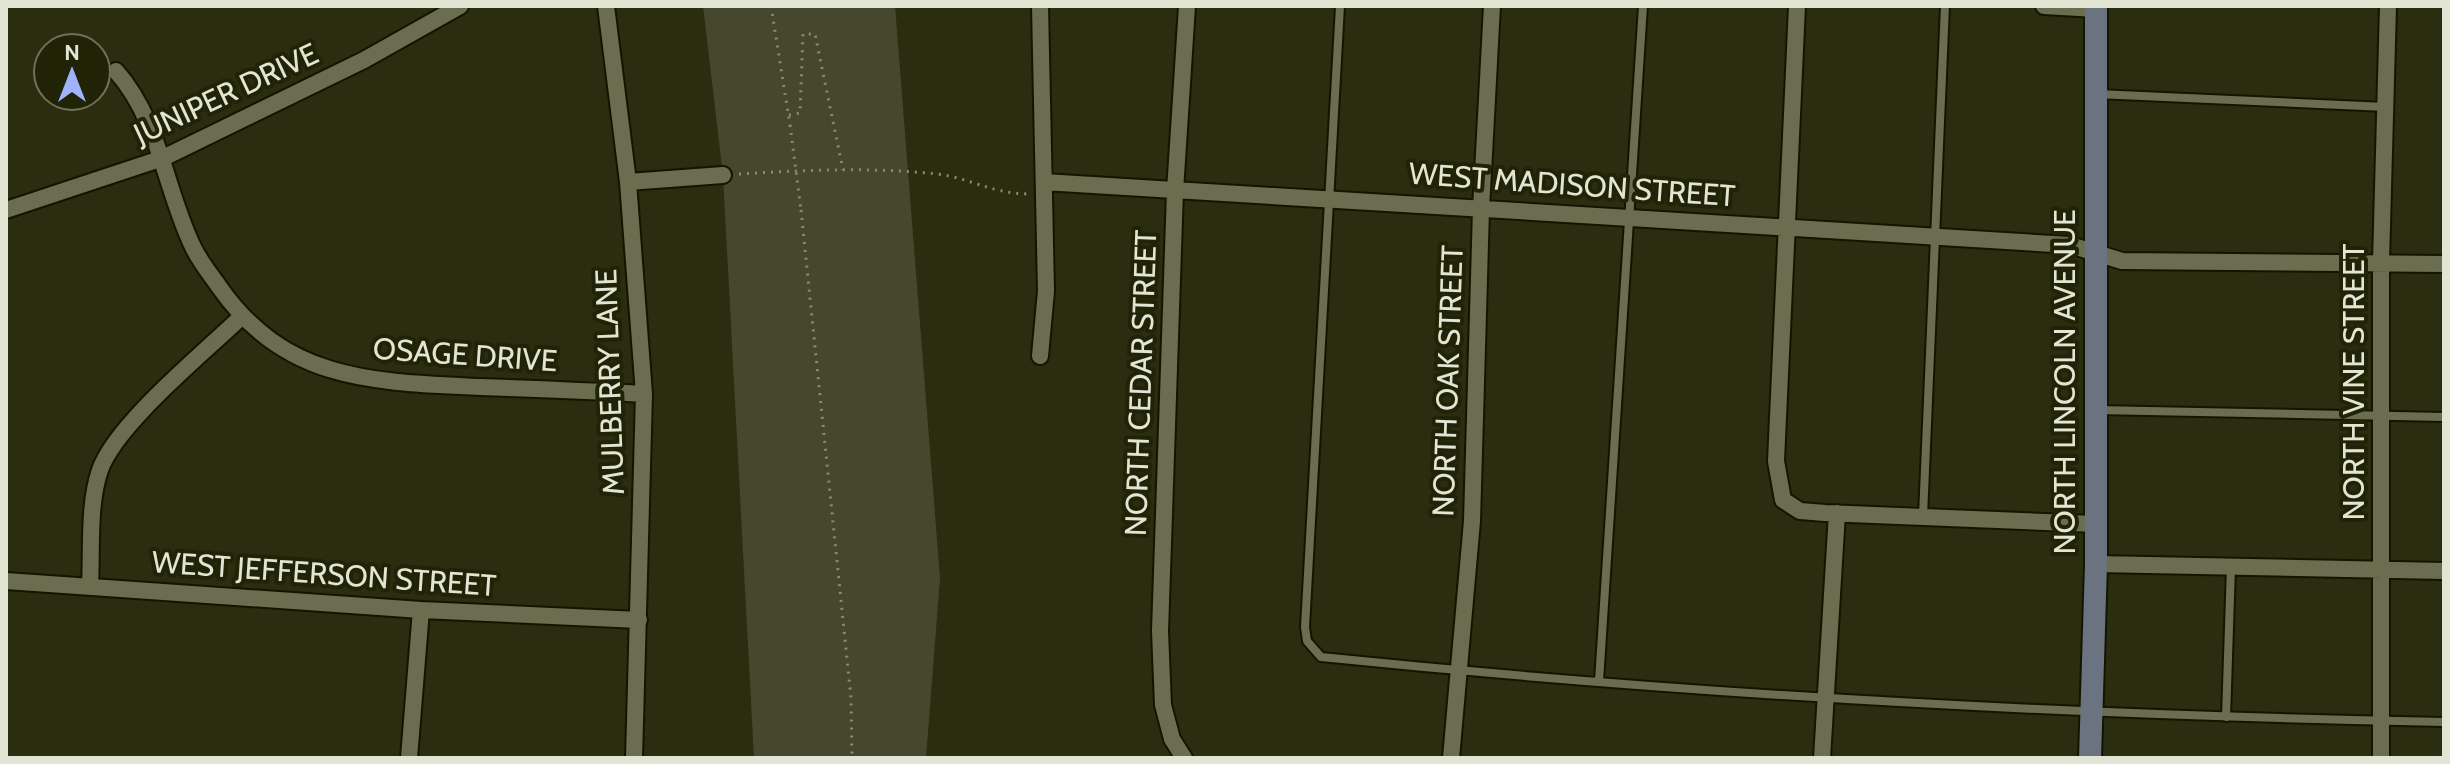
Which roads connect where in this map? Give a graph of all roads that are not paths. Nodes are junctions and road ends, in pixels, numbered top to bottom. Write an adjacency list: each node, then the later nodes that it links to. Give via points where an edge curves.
1 (460, 6): 16 (street, JUNIPER DRIVE, via 364,60)
2 (606, 6): 18 (street, MULBERRY LANE)
3 (1040, 6): 19 (street)
4 (1187, 6): 20 (street, NORTH CEDAR STREET)
5 (1340, 6): 21 (lane)
6 (1492, 6): 22 (street, NORTH OAK STREET)
7 (1643, 6): 24 (lane)
8 (1797, 6): 25 (street)
9 (1945, 6): 26 (lane)
10 (2044, 6): 12 (street)
11 (2388, 6): 15 (street, NORTH VINE STREET)
12 (2096, 8): 14 (main road, NORTH LINCOLN AVENUE)
13 (116, 71): 16 (street, OSAGE DRIVE, via 133,90)
14 (2096, 94): 15 (lane); 27 (main road, NORTH LINCOLN AVENUE)
15 (2386, 107): 28 (street, NORTH VINE STREET)
16 (163, 158): 23 (street, JUNIPER DRIVE); 30 (street, OSAGE DRIVE, via 194,249)
17 (723, 175): 18 (street)
18 (628, 182): 32 (street, MULBERRY LANE)
19 (1044, 188): 20 (street, WEST MADISON STREET); 31 (street, via 1046,291)
20 (1175, 191): 21 (street, WEST MADISON STREET); 56 (street, NORTH CEDAR STREET, via 1161,666 1163,705 1172,739)
21 (1329, 197): 22 (street, WEST MADISON STREET); 47 (lane, via 1307,641 1321,657)
22 (1481, 209): 24 (street, WEST MADISON STREET); 47 (street, NORTH OAK STREET, via 1472,521)
23 (6, 210)
24 (1631, 218): 25 (street, WEST MADISON STREET); 48 (lane)
25 (1786, 227): 26 (street, WEST MADISON STREET); 36 (street, via 1778,482 1783,500 1800,511)
26 (1935, 238): 27 (street, WEST MADISON STREET, via 2070,245); 37 (lane)
27 (2095, 253): 28 (street, WEST MADISON STREET, via 2122,261); 33 (main road, NORTH LINCOLN AVENUE)
28 (2381, 262): 29 (street, WEST MADISON STREET); 34 (street, NORTH VINE STREET)
29 (2444, 264)
30 (241, 317): 32 (street, OSAGE DRIVE, via 290,354 350,374 404,383); 44 (street, via 129,426 106,456 93,512)
31 (1040, 356)
32 (644, 394): 46 (street, MULBERRY LANE)
33 (2096, 410): 34 (lane); 38 (main road, NORTH LINCOLN AVENUE)
34 (2382, 415): 35 (lane); 41 (street, NORTH VINE STREET)
35 (2444, 417)
36 (1837, 513): 37 (street); 49 (street)
37 (1923, 516): 38 (street)
38 (2096, 524): 39 (main road, NORTH LINCOLN AVENUE)
39 (2096, 564): 40 (street); 50 (main road, NORTH LINCOLN AVENUE)
40 (2231, 566): 41 (street); 51 (lane)
41 (2382, 569): 42 (street); 52 (street, NORTH VINE STREET)
42 (2444, 571)
43 (6, 581): 44 (street, WEST JEFFERSON STREET)
44 (90, 586): 45 (street, WEST JEFFERSON STREET)
45 (421, 610): 46 (street, WEST JEFFERSON STREET); 54 (street)
46 (639, 620): 55 (street, MULBERRY LANE)
47 (1456, 671): 48 (lane); 57 (street, NORTH OAK STREET)
48 (1599, 681): 49 (lane)
49 (1827, 698): 50 (lane); 58 (street)
50 (2090, 713): 51 (lane); 59 (main road, NORTH LINCOLN AVENUE)
51 (2226, 717): 52 (lane)
52 (2380, 721): 53 (lane); 60 (street, NORTH VINE STREET)
53 (2444, 722)
54 (409, 758)
55 (634, 758)
56 (1184, 758)
57 (1451, 758)
58 (1822, 758)
59 (2090, 758)
60 (2381, 758)

